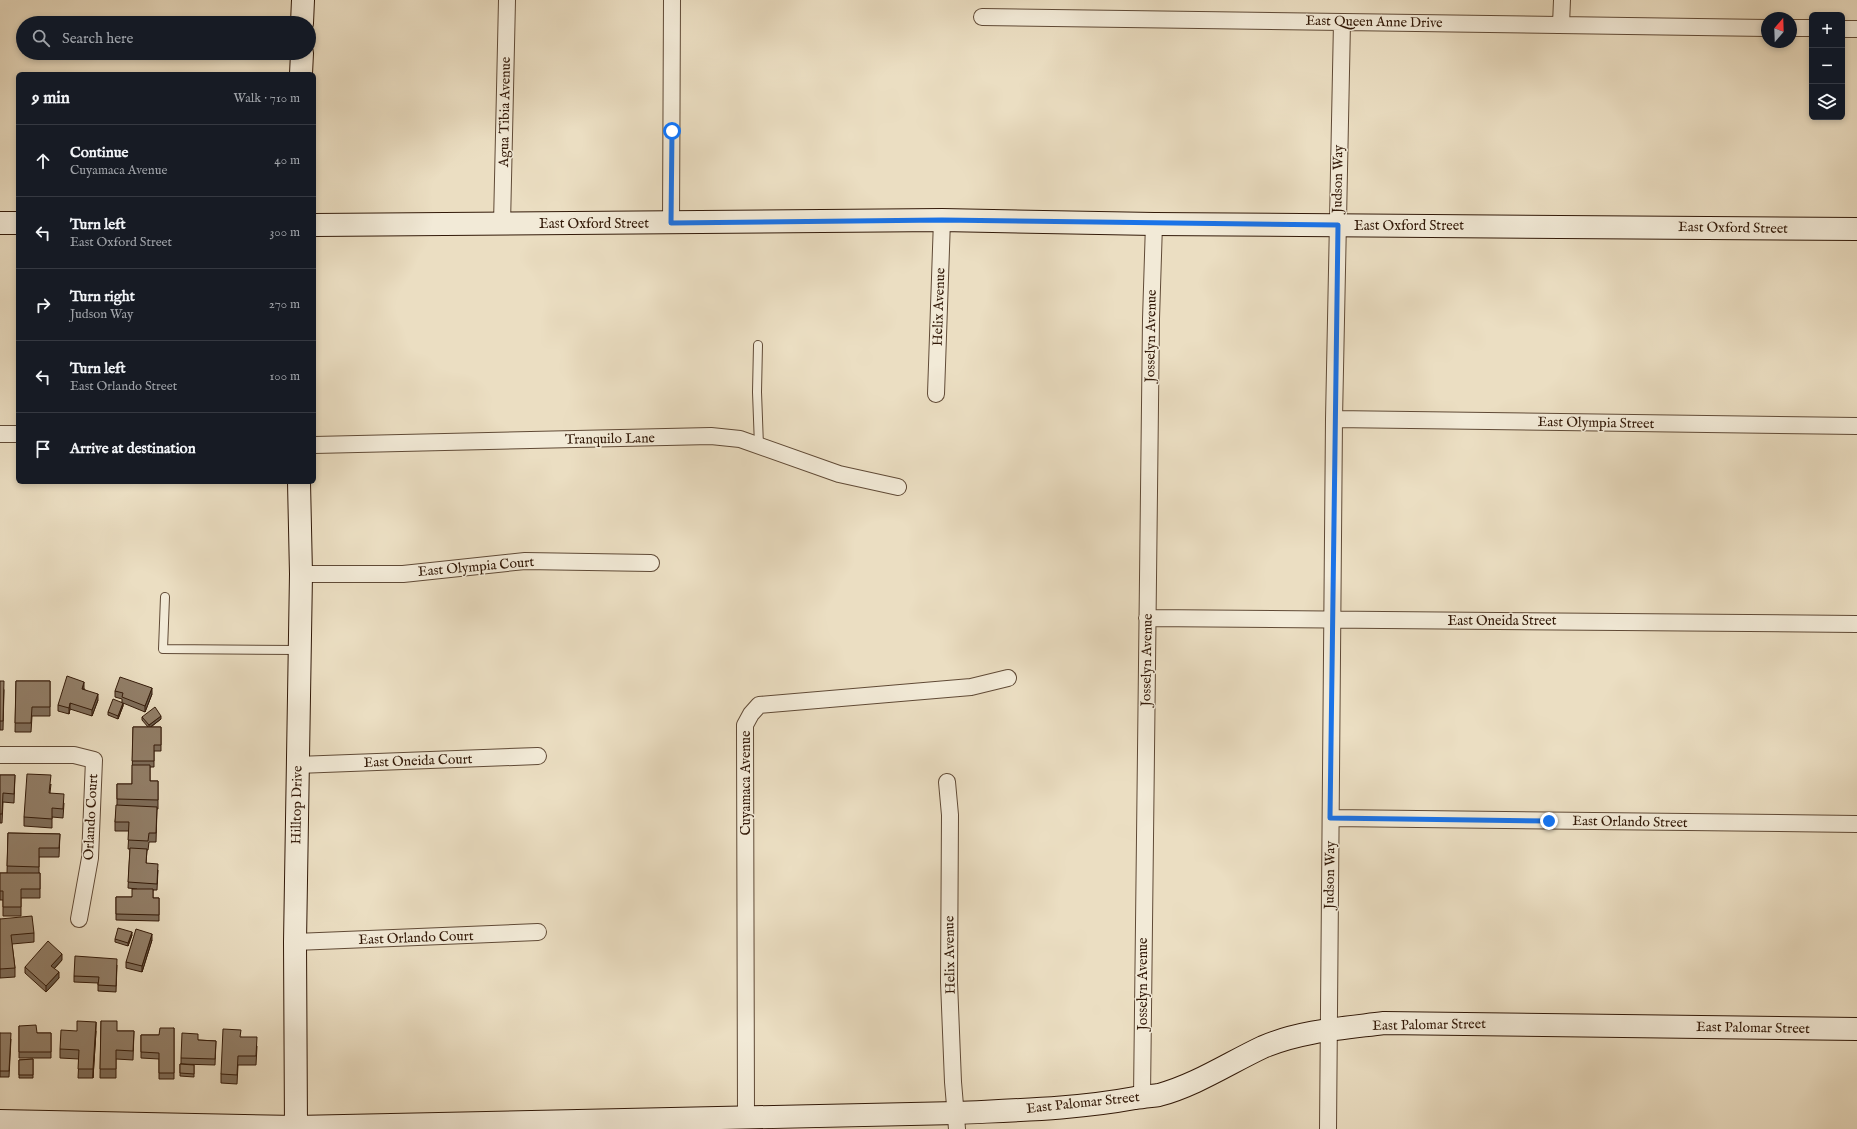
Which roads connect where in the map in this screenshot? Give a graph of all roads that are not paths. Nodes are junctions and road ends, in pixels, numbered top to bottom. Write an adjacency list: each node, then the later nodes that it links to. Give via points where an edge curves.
1 (303, 0): 5 (main road)
2 (507, 0): 20 (street, Agua Tibia Avenue)
3 (672, 0): 19 (street)
4 (1562, 0): 8 (street)
5 (302, 16)
6 (982, 17): 7 (street, East Queen Anne Drive)
7 (1342, 22): 8 (street, East Queen Anne Drive); 23 (street, Judson Way)
8 (1561, 25): 9 (street, East Queen Anne Drive)
9 (1761, 28)
10 (1797, 28): 11 (street)
11 (1809, 28)
12 (1845, 29): 13 (street)
13 (1857, 29)
14 (302, 60): 15 (main road)
15 (302, 72)
16 (942, 220): 19 (main road, East Oxford Street); 21 (main road, East Oxford Street); 26 (street, Helix Avenue)
17 (0, 223): 18 (main road)
18 (16, 223)
19 (671, 223): 20 (main road, East Oxford Street)
20 (502, 224): 22 (main road, East Oxford Street)
21 (1154, 224): 23 (main road, East Oxford Street); 38 (street, Josselyn Avenue)
22 (316, 225)
23 (1338, 225): 24 (main road, East Oxford Street); 27 (street, Judson Way)
24 (1857, 229)
25 (758, 345): 32 (lane)
26 (936, 394)
27 (1334, 419): 28 (street, East Olympia Street); 39 (street, Judson Way)
28 (1857, 426)
29 (0, 434): 30 (street)
30 (16, 434)
31 (316, 445): 32 (street, Tranquilo Lane, via 711,436 740,439)
32 (759, 446): 34 (street, Tranquilo Lane, via 839,474)
33 (299, 484): 36 (main road, Hilltop Drive)
34 (898, 487)
35 (651, 563): 36 (street, East Olympia Court, via 525,561 403,574)
36 (301, 574): 41 (main road, Hilltop Drive)
37 (165, 597): 41 (lane, via 163,649)
38 (1147, 618): 39 (street, East Oneida Street); 54 (street, Josselyn Avenue)
39 (1332, 620): 40 (street, East Oneida Street); 47 (street, Judson Way)
40 (1857, 624)
41 (300, 650): 45 (main road, Hilltop Drive)
42 (1008, 678): 55 (street, Cuyamaca Avenue, via 971,687 759,705 750,714 746,725)
43 (0, 755): 49 (street, Orlando Court, via 74,755 94,760 90,858)
44 (538, 756): 45 (street, East Oneida Court)
45 (297, 765): 51 (main road, Hilltop Drive)
46 (947, 782): 56 (street, Helix Avenue, via 950,822 949,982)
47 (1330, 818): 48 (street, East Orlando Street); 53 (street, Judson Way)
48 (1857, 824)
49 (79, 919)
50 (538, 932): 51 (street, East Orlando Court)
51 (295, 942): 58 (main road, Hilltop Drive)
52 (1857, 1029): 53 (main road, East Palomar Street, via 1384,1023)
53 (1328, 1031): 54 (main road, East Palomar Street, via 1264,1047 1192,1082 1159,1094); 59 (street, Judson Way)
54 (1142, 1097): 56 (main road, East Palomar Street, via 1104,1104)
55 (746, 1116): 56 (main road, East Palomar Street); 58 (main road, East Palomar Street)
56 (957, 1121)
57 (0, 1122): 58 (main road, East Palomar Street)
58 (296, 1128)
59 (1328, 1129)

